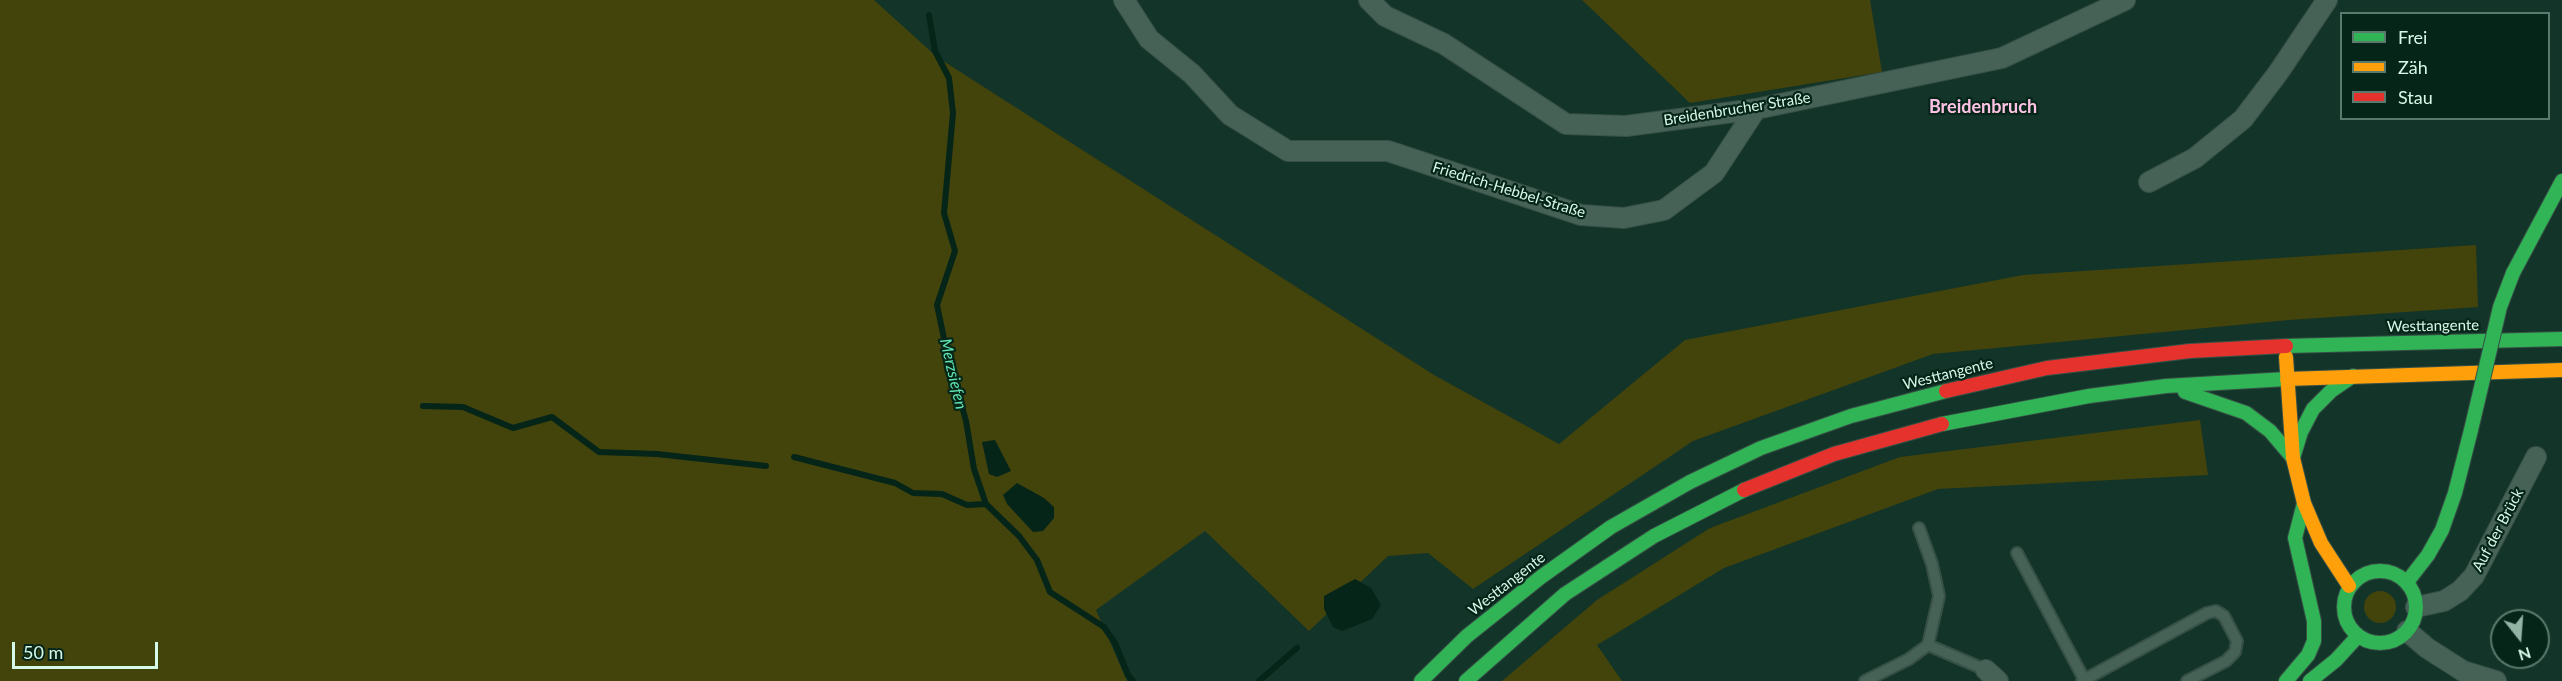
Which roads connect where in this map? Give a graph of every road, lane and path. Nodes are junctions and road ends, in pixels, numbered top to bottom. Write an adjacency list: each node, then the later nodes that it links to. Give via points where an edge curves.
1 (1124, 0): 5 (street, Friedrich-Hebbel-Straße, via 1149,39 1192,74 1230,114 1288,151 1388,152 1581,215 1624,218 1664,210 1714,173)
2 (1369, 0): 5 (street, Breidenbrucher Straße, via 1385,16 1444,44 1566,124 1626,126)
3 (2125, 0): 5 (street, Breidenbrucher Straße, via 2002,58)
4 (2327, 0): 6 (street, via 2243,119 2195,158)
5 (1756, 109)
6 (2149, 182)
7 (2562, 182): 19 (main road, bridge, via 2512,273 2442,530)
8 (2562, 339): 9 (main road, Westtangente)
9 (2286, 346): 12 (main road); 27 (main road, Westtangente, via 2093,361 1971,384 1851,416 1761,448 1690,482 1611,527 1467,636)
10 (2562, 370): 11 (main road)
11 (2353, 376): 12 (main road); 15 (main road, via 2331,390 2313,409)
12 (2287, 379): 13 (main road); 15 (main road)
13 (2166, 386): 15 (main road, via 2246,413 2270,431); 28 (main road, via 1961,419 1834,454 1728,496 1654,536 1564,594)
14 (2536, 457): 21 (street, Auf der Brück, via 2474,576 2444,601)
15 (2293, 458): 16 (main road)
16 (2304, 503): 20 (main road, via 2321,543); 31 (main road, via 2295,538 2314,621 2314,641 2308,656)
17 (1919, 528): 24 (lane, via 1939,596)
18 (2017, 554): 26 (lane)
19 (2407, 582): 20 (main road, via 2384,570 2358,576); 21 (main road)
20 (2349, 586): 23 (main road, via 2343,599 2343,613)
21 (2416, 607): 22 (main road)
22 (2407, 631): 23 (main road, via 2382,643); 33 (street, via 2463,671)
23 (2358, 636): 32 (main road)
24 (1928, 645): 25 (lane); 29 (lane)
25 (1992, 675)
26 (2083, 680): 30 (lane, via 2216,611 2224,616 2236,641 2235,652 2226,661)
27 (1421, 681)
28 (1466, 681)
29 (1865, 681)
30 (2187, 681)
31 (2286, 681)
32 (2310, 681)
33 (2496, 681)

